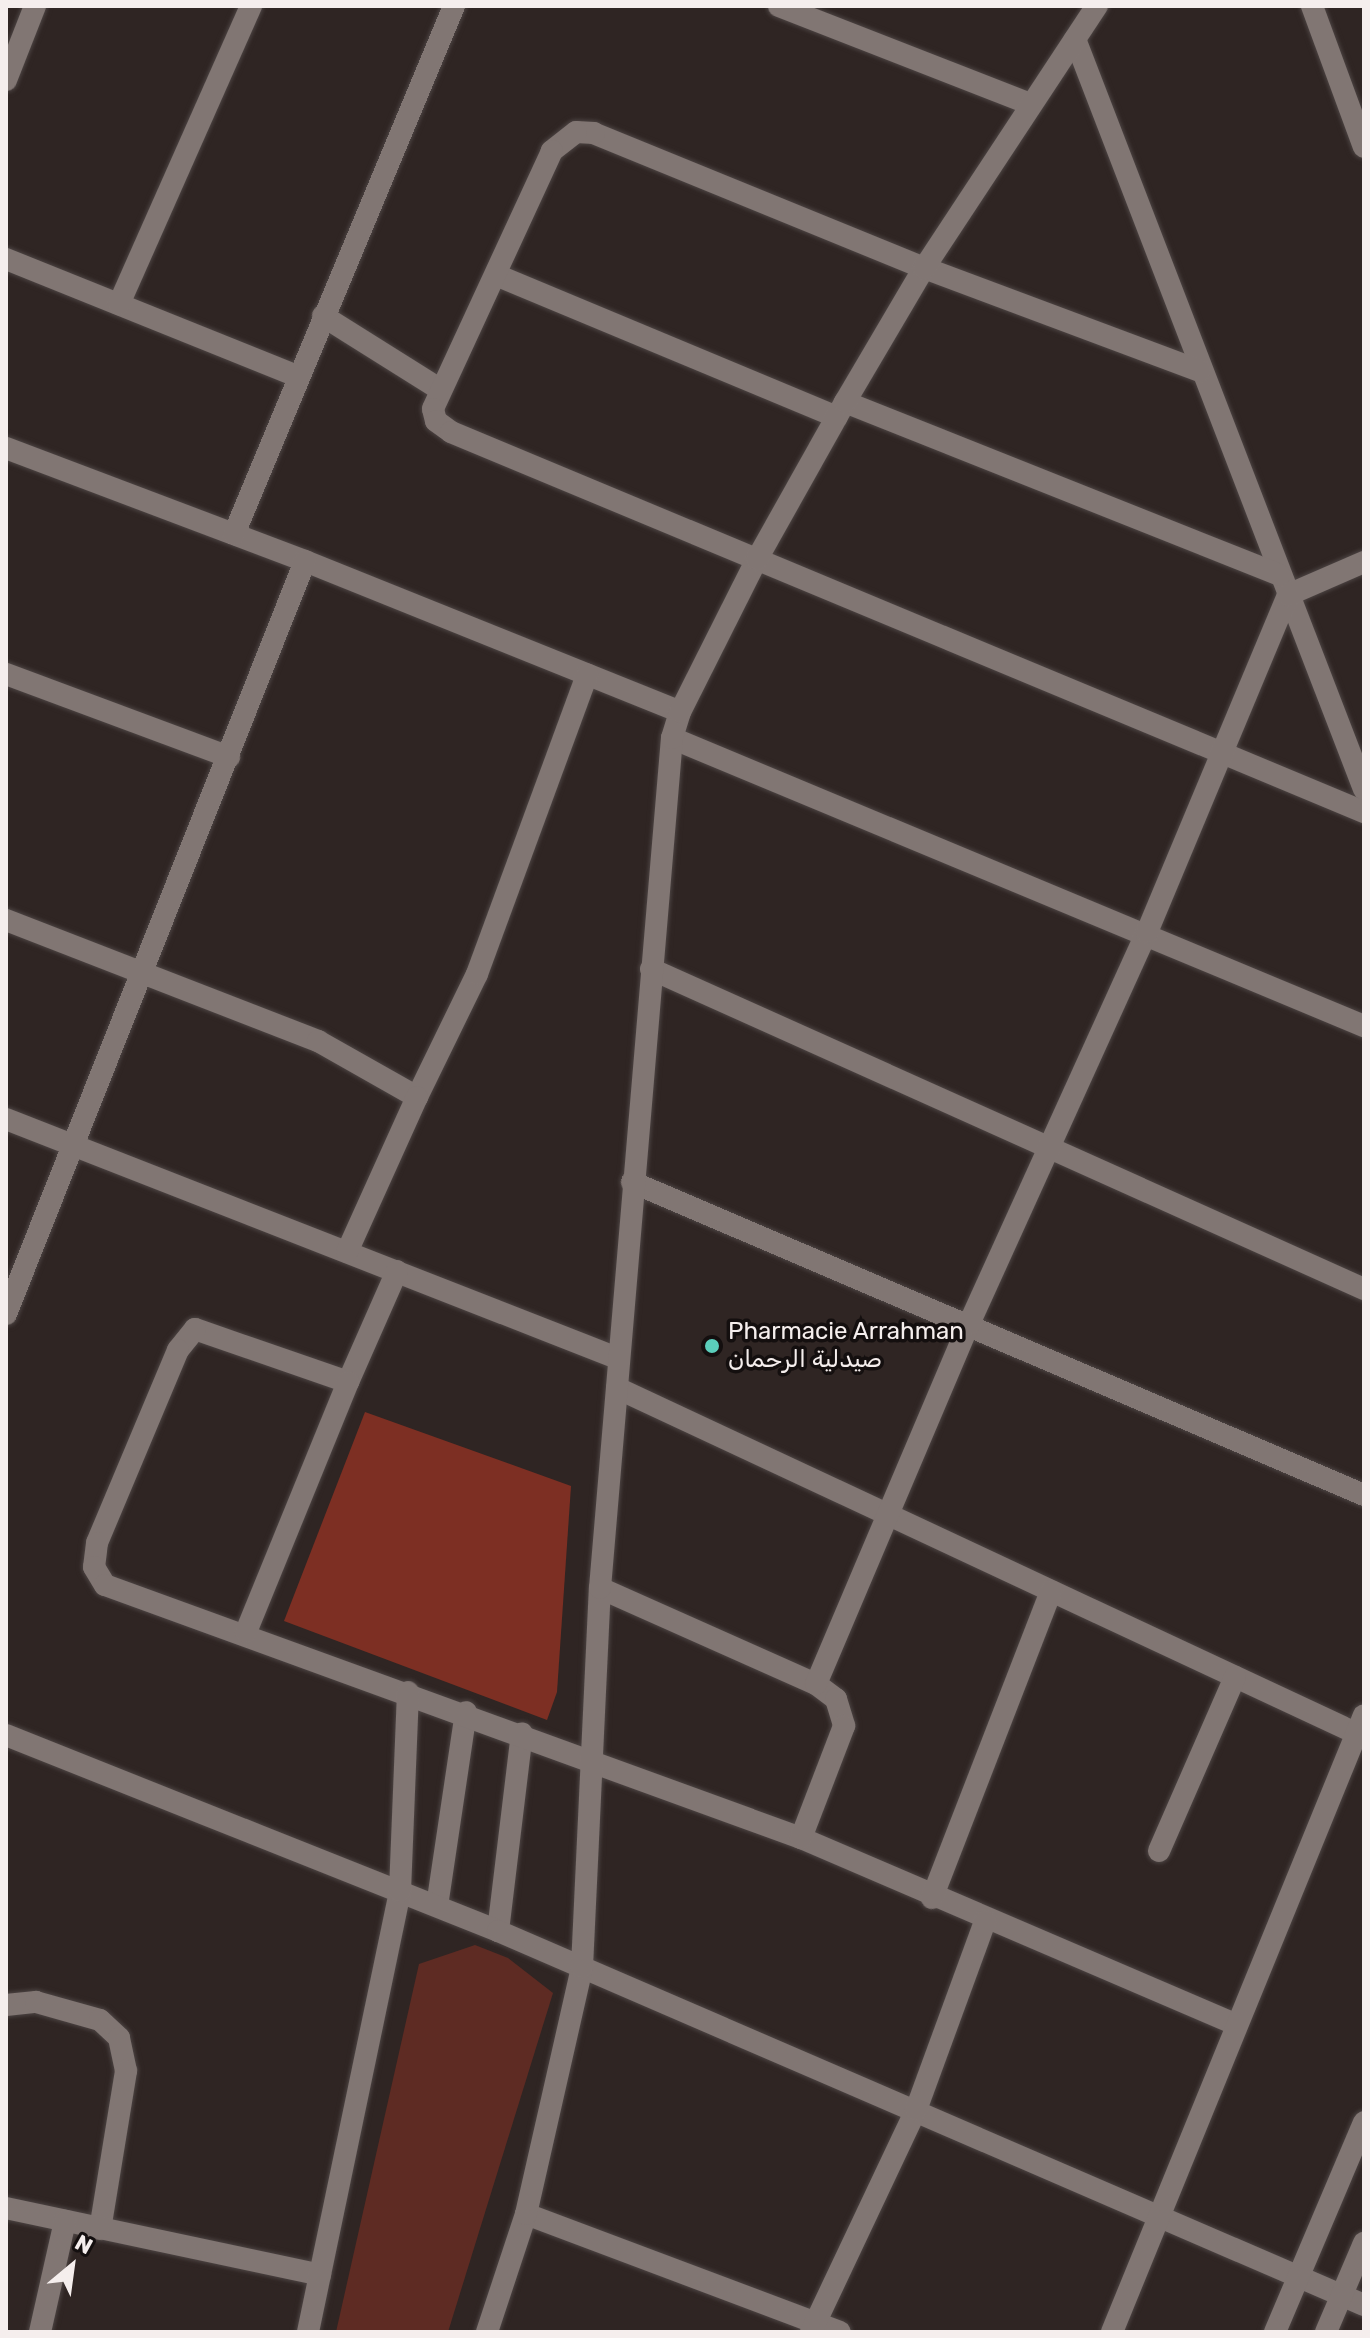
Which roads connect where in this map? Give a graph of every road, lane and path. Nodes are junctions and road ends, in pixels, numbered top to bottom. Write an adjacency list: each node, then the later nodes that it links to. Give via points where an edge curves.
1 (35, 6): 8 (street)
2 (251, 6): 14 (street)
3 (454, 6): 15 (street)
4 (779, 6): 9 (street)
5 (1097, 6): 7 (street)
6 (1312, 6): 10 (street)
7 (1075, 39): 9 (street); 16 (street)
8 (6, 80)
9 (1030, 104): 12 (street)
10 (1364, 147)
11 (6, 259): 14 (street)
12 (924, 268): 13 (street, via 594,133 576,132 563,137 552,151); 16 (street); 19 (street)
13 (496, 275): 18 (street); 19 (street)
14 (119, 304): 17 (street)
15 (323, 316): 17 (street); 18 (street)
16 (1200, 371): 25 (street)
17 (297, 376): 21 (street)
18 (438, 388): 22 (street, via 436,421 451,432)
19 (841, 410): 22 (street); 25 (street)
20 (6, 448): 21 (street)
21 (234, 534): 23 (street)
22 (757, 559): 28 (street); 30 (street)
23 (305, 561): 27 (street); 31 (street)
24 (1364, 562): 25 (street)
25 (1284, 585): 30 (street); 32 (street)
26 (6, 674): 31 (street)
27 (587, 675): 28 (street); 39 (street, via 477,974)
28 (680, 712): 29 (street)
29 (672, 738): 35 (street); 36 (street)
30 (1220, 751): 33 (street); 35 (street)
31 (229, 757): 37 (street)
32 (1364, 789)
33 (1364, 812)
34 (6, 920): 37 (street)
35 (1147, 932): 38 (street); 42 (street)
36 (651, 969): 42 (street); 43 (street)
37 (143, 975): 39 (street, via 318,1041); 41 (street)
38 (1364, 1026)
39 (417, 1097): 44 (street)
40 (6, 1119): 41 (street)
41 (77, 1146): 44 (street); 47 (street)
42 (1050, 1148): 46 (street); 48 (street)
43 (632, 1182): 48 (street); 49 (street)
44 (347, 1252): 45 (street)
45 (397, 1271): 49 (street); 50 (street)
46 (1364, 1289)
47 (9, 1300)
48 (969, 1324): 52 (street); 53 (street)
49 (617, 1358): 51 (street)
50 (348, 1382): 56 (street); 56 (street, via 195,1329 178,1350 97,1543 94,1567 105,1585)
51 (617, 1388): 53 (street); 54 (street)
52 (1364, 1495)
53 (888, 1515): 55 (street); 58 (street)
54 (600, 1588): 58 (street); 64 (street)
55 (1051, 1591): 57 (street); 68 (street)
56 (246, 1632): 59 (street)
57 (1235, 1677): 61 (street); 66 (street)
58 (816, 1684): 65 (street, via 836,1699 844,1726)
59 (408, 1692): 60 (street); 67 (street)
60 (466, 1712): 62 (street); 69 (street)
61 (1361, 1728): 74 (street)
62 (522, 1733): 64 (street); 71 (street)
63 (6, 1735): 67 (street)
64 (596, 1759): 65 (street); 72 (street)
65 (801, 1838): 68 (street)
66 (1159, 1851)
67 (400, 1891): 69 (street); 83 (street)
68 (932, 1898): 70 (street)
69 (437, 1906): 71 (street)
70 (985, 1921): 74 (street); 75 (street)
71 (498, 1931): 72 (street)
72 (582, 1967): 75 (street); 78 (street)
73 (6, 2005): 81 (street, via 36,2002 100,2020 119,2038 126,2071)
74 (1237, 2025): 79 (street)
75 (916, 2110): 79 (street); 87 (street)
76 (1364, 2122): 84 (street)
77 (6, 2208): 80 (street)
78 (526, 2214): 87 (street); 90 (street)
79 (1160, 2214): 84 (street); 92 (street)
80 (65, 2221): 81 (street); 88 (street)
81 (100, 2229): 83 (street)
82 (1364, 2243): 85 (street)
83 (320, 2275): 89 (street)
84 (1296, 2278): 85 (street); 93 (street)
85 (1341, 2296): 86 (street); 94 (street)
86 (1364, 2305)
87 (813, 2327): 91 (street)
88 (40, 2332)
89 (308, 2332)
90 (487, 2332)
91 (840, 2332)
92 (1112, 2332)
93 (1275, 2332)
94 (1326, 2332)

